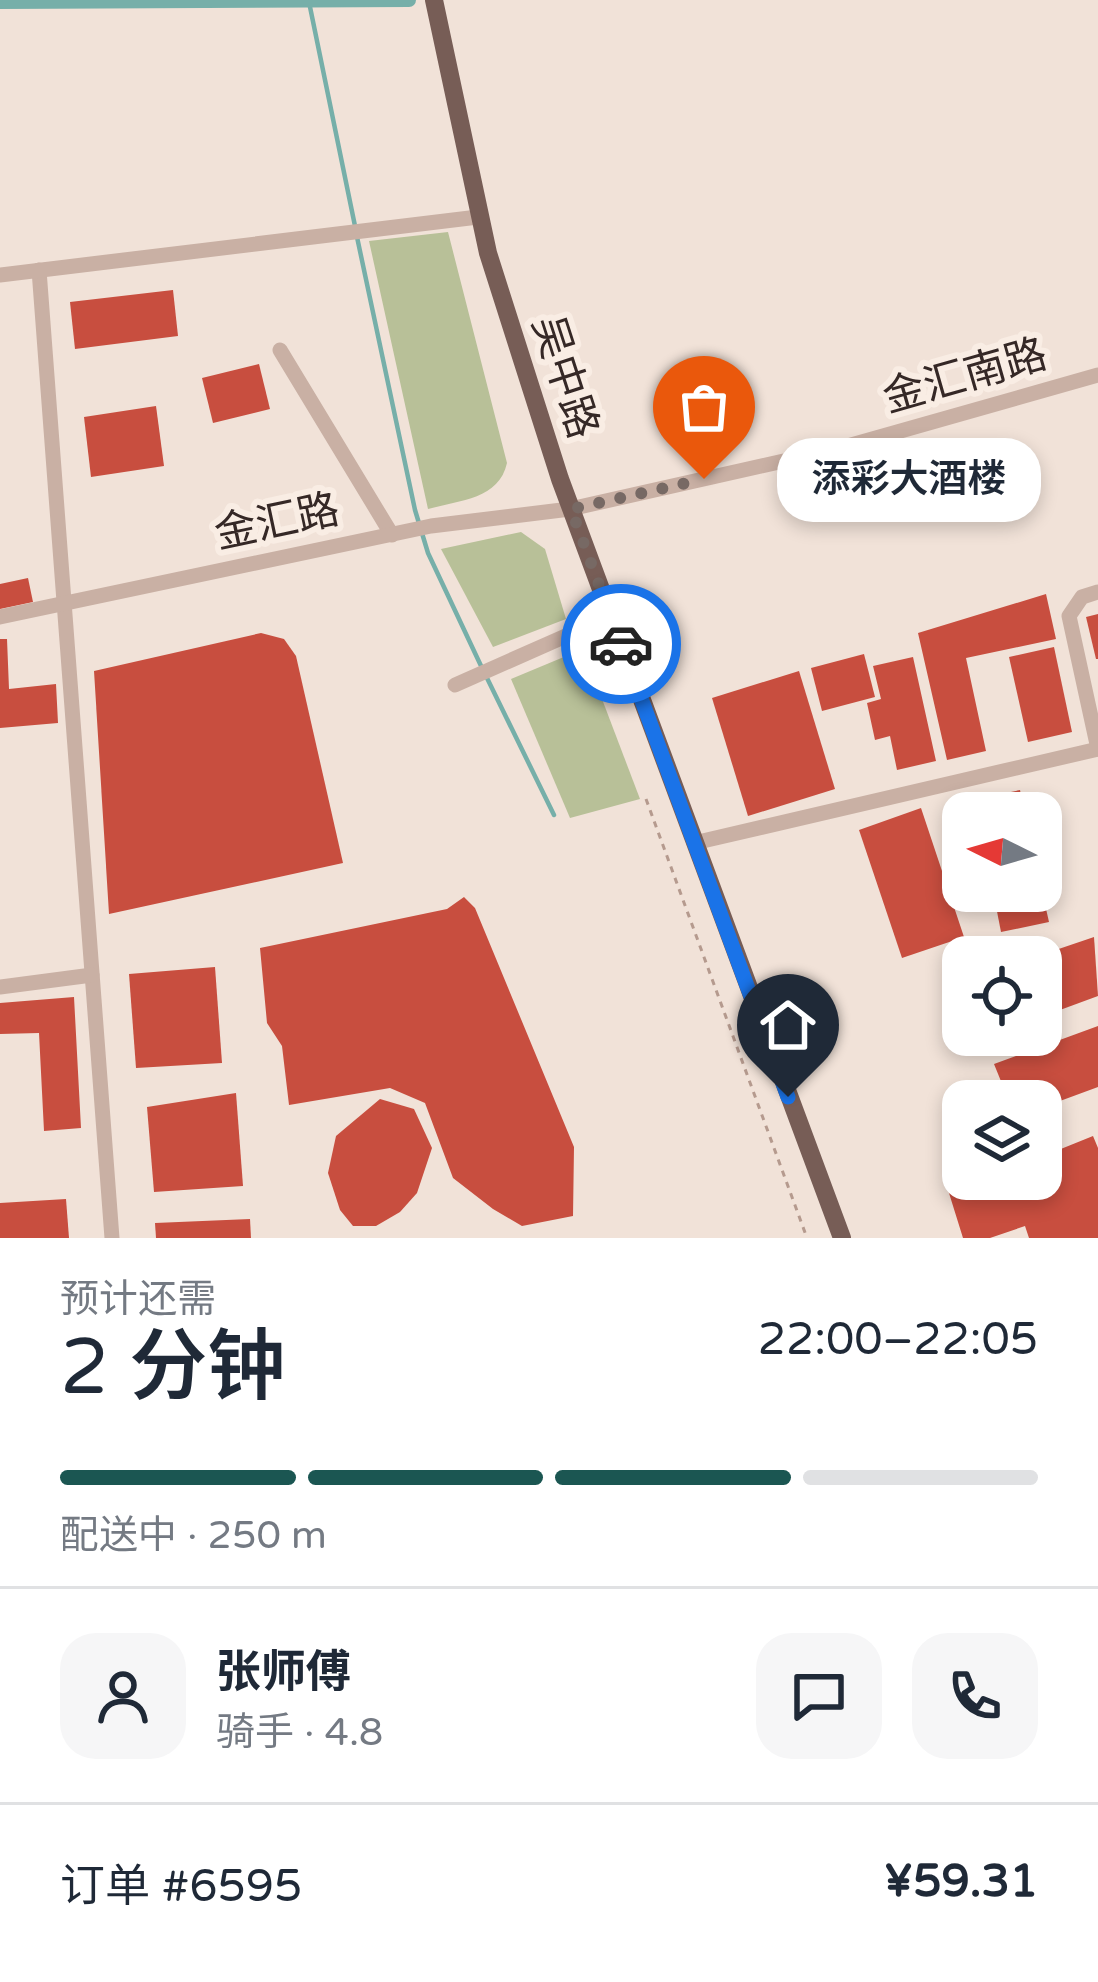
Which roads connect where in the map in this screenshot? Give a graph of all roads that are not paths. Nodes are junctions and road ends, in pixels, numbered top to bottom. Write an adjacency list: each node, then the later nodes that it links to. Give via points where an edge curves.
1 (434, 0): 2 (main road, 吴中路)
2 (478, 217): 3 (street); 7 (main road, 吴中路)
3 (39, 270): 4 (street); 10 (street)
4 (0, 275)
5 (280, 350): 8 (street)
6 (1098, 375): 7 (street, 金汇南路, via 837,449)
7 (571, 509): 8 (street, 金汇路); 11 (main road, 吴中路)
8 (398, 534): 10 (street, 金汇路)
9 (1098, 592): 14 (street, via 1082,597 1069,616)
10 (63, 603): 12 (street, 金汇路); 16 (street)
11 (611, 616): 13 (street); 15 (main road, 吴中路)
12 (0, 617)
13 (458, 683)
14 (1098, 749): 15 (street)
15 (694, 843): 19 (main road, 吴中路)
16 (92, 974): 17 (street); 18 (street)
17 (0, 987)
18 (112, 1238)
19 (842, 1238)

